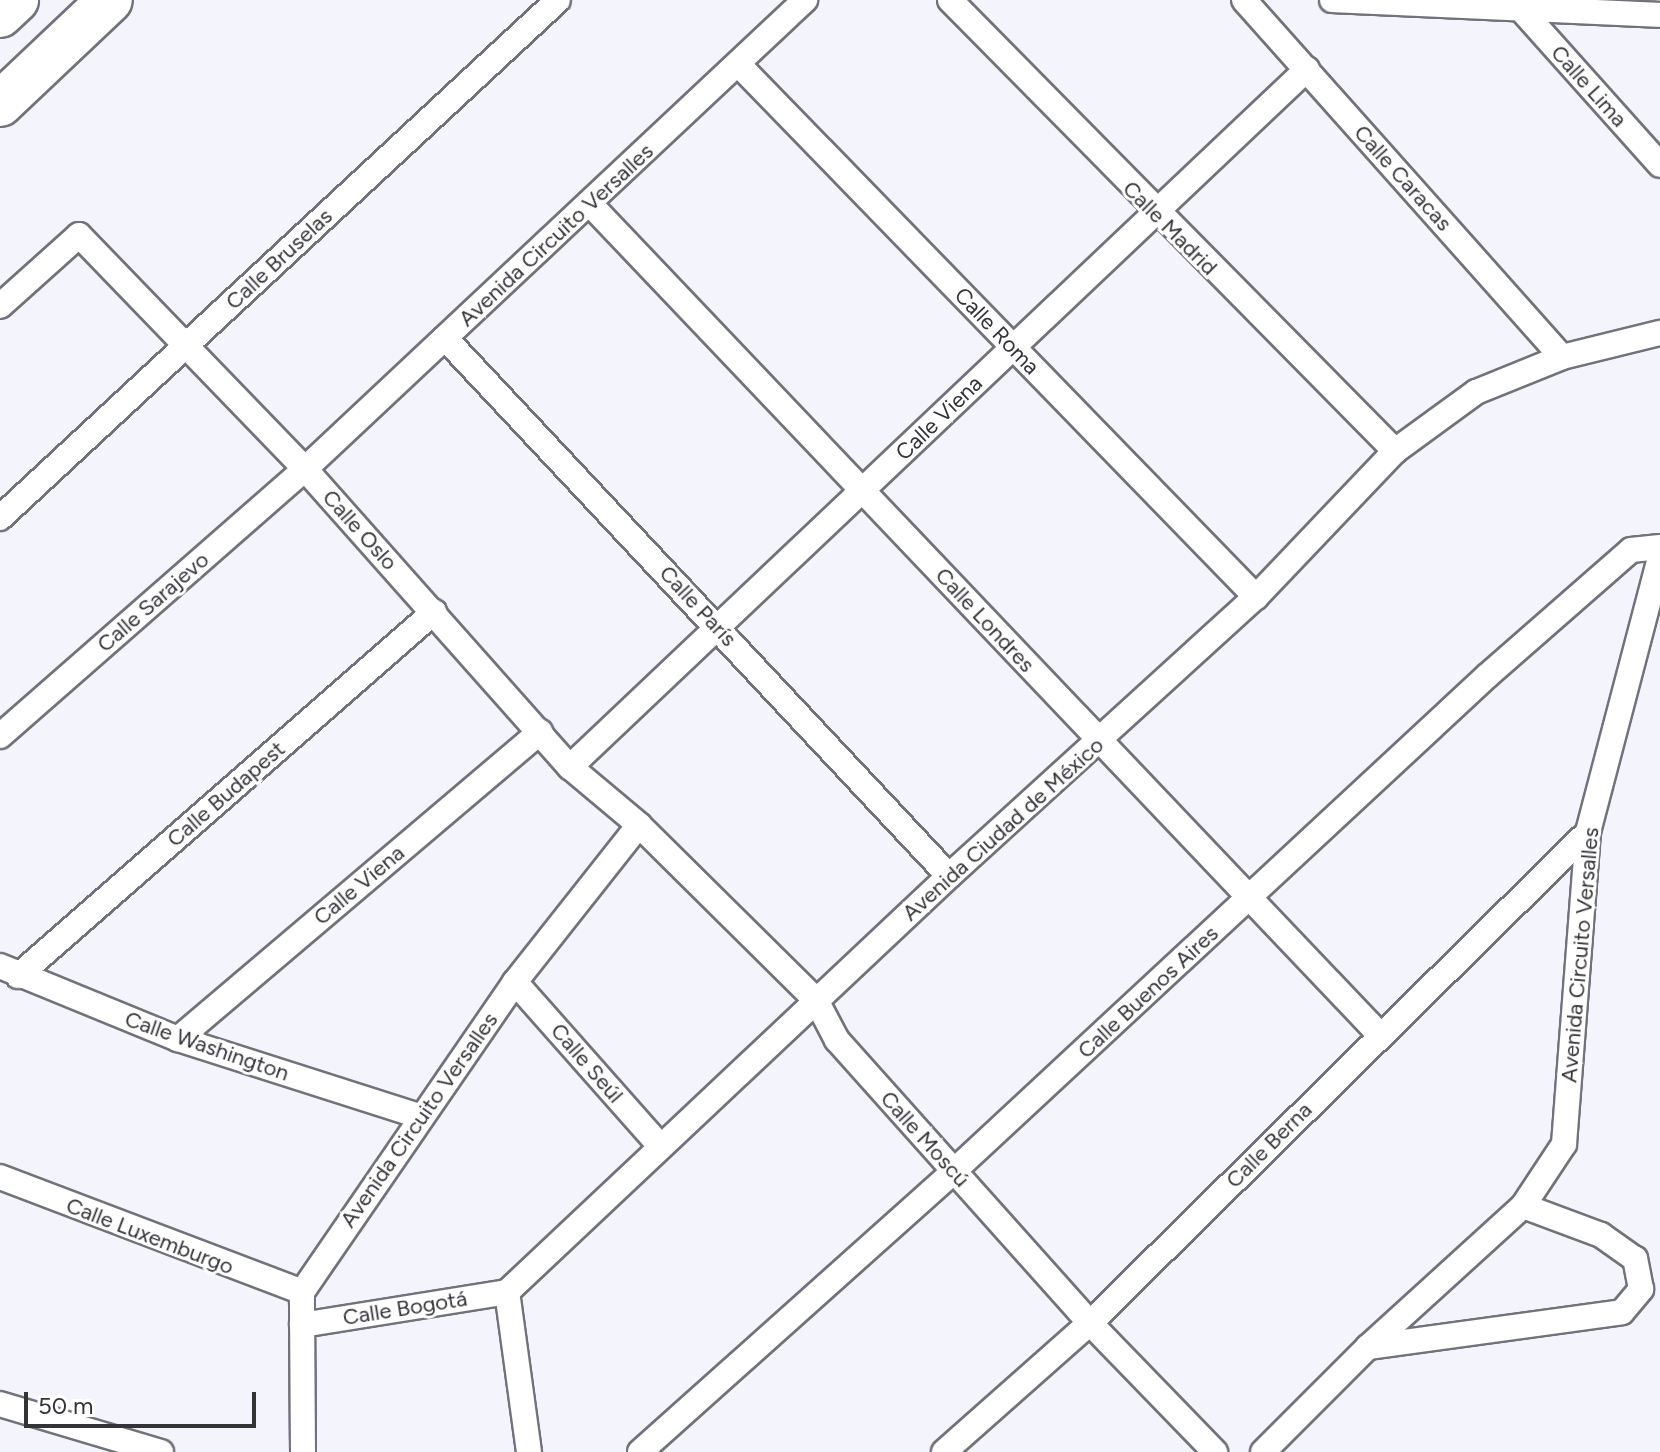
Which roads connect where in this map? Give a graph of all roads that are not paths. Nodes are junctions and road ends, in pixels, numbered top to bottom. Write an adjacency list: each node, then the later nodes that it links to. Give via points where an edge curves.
1 (16, 0): 9 (highway)
2 (110, 0): 13 (highway)
3 (558, 0): 20 (street, Calle Bruselas)
4 (805, 0): 11 (street, Avenida Circuito Versalles)
5 (950, 0): 16 (street, Calle Madrid)
6 (1244, 0): 12 (street, Calle Caracas)
7 (1332, 0): 8 (street)
8 (1518, 6): 10 (street); 14 (street, Calle Lima)
9 (0, 15)
10 (1660, 15)
11 (739, 65): 15 (street, Avenida Circuito Versalles); 21 (street, Calle Roma)
12 (1307, 69): 16 (street, Calle Viena); 22 (street, Calle Caracas)
13 (0, 104)
14 (1660, 165)
15 (591, 205): 18 (street, Avenida Circuito Versalles); 25 (street, Calle Londres)
16 (1152, 211): 21 (street, Calle Viena); 23 (street, Calle Madrid)
17 (0, 306): 20 (street, Calle Oslo, via 79,235)
18 (445, 338): 24 (street, Avenida Circuito Versalles); 31 (street, Calle París)
19 (1656, 338): 22 (street, Avenida Ciudad de México)
20 (184, 347): 24 (street, Calle Oslo); 26 (street, Calle Bruselas)
21 (1013, 348): 25 (street, Calle Viena); 29 (street, Calle Roma)
22 (1562, 357): 23 (street, Avenida Ciudad de México, via 1476,392)
23 (1395, 451): 29 (street, Avenida Ciudad de México)
24 (305, 469): 30 (street, Calle Oslo); 33 (street, Calle Sarajevo)
25 (864, 491): 31 (street, Calle Viena); 34 (street, Calle Londres)
26 (0, 518)
27 (1660, 547): 39 (street, Calle Buenos Aires, via 1631,550)
28 (1660, 557): 37 (street, Avenida Circuito Versalles)
29 (1256, 597): 34 (street, Avenida Ciudad de México)
30 (434, 612): 32 (street, Calle Oslo); 40 (street, Calle Budapest)
31 (718, 628): 35 (street, Calle Viena); 38 (street, Calle París)
32 (540, 732): 35 (street, Calle Oslo); 44 (street, Calle Viena)
33 (0, 736)
34 (1100, 742): 38 (street, Avenida Ciudad de México); 39 (street, Calle Londres)
35 (570, 767): 36 (street, Calle Oslo)
36 (639, 825): 41 (street, Avenida Circuito Versalles); 42 (street, Calle Moscú)
37 (1588, 832): 43 (street, Calle Berna); 49 (street, Avenida Circuito Versalles, via 1564,1144)
38 (949, 876): 42 (street, Avenida Ciudad de México)
39 (1247, 901): 43 (street, Calle Londres); 47 (street, Calle Buenos Aires)
40 (9, 971): 44 (street, Calle Washington)
41 (515, 982): 45 (street, Avenida Circuito Versalles); 46 (street, Calle Seúl)
42 (816, 1000): 46 (street, Avenida Ciudad de México); 47 (street, Calle Moscú, via 837,1040)
43 (1380, 1035): 52 (street, Calle Berna)
44 (178, 1039): 45 (street, Calle Washington)
45 (419, 1116): 50 (street, Avenida Circuito Versalles)
46 (659, 1145): 51 (street, Avenida Ciudad de México)
47 (954, 1171): 52 (street, Calle Moscú); 59 (street, Calle Buenos Aires)
48 (0, 1177): 50 (street, Calle Luxemburgo)
49 (1523, 1206): 54 (street, Avenida Circuito Versalles); 54 (street, via 1601,1235 1635,1259 1641,1289 1622,1312)
50 (302, 1292): 53 (street)
51 (507, 1292): 53 (street, Calle Bogotá); 58 (street)
52 (1090, 1323): 60 (street, Calle Berna); 61 (street, Calle Moscú)
53 (302, 1325): 57 (street)
54 (1368, 1347): 62 (street, Avenida Circuito Versalles)
55 (1, 1407): 56 (street)
56 (161, 1452)
57 (303, 1452)
58 (529, 1452)
59 (640, 1452)
60 (944, 1452)
61 (1215, 1452)
62 (1263, 1452)

